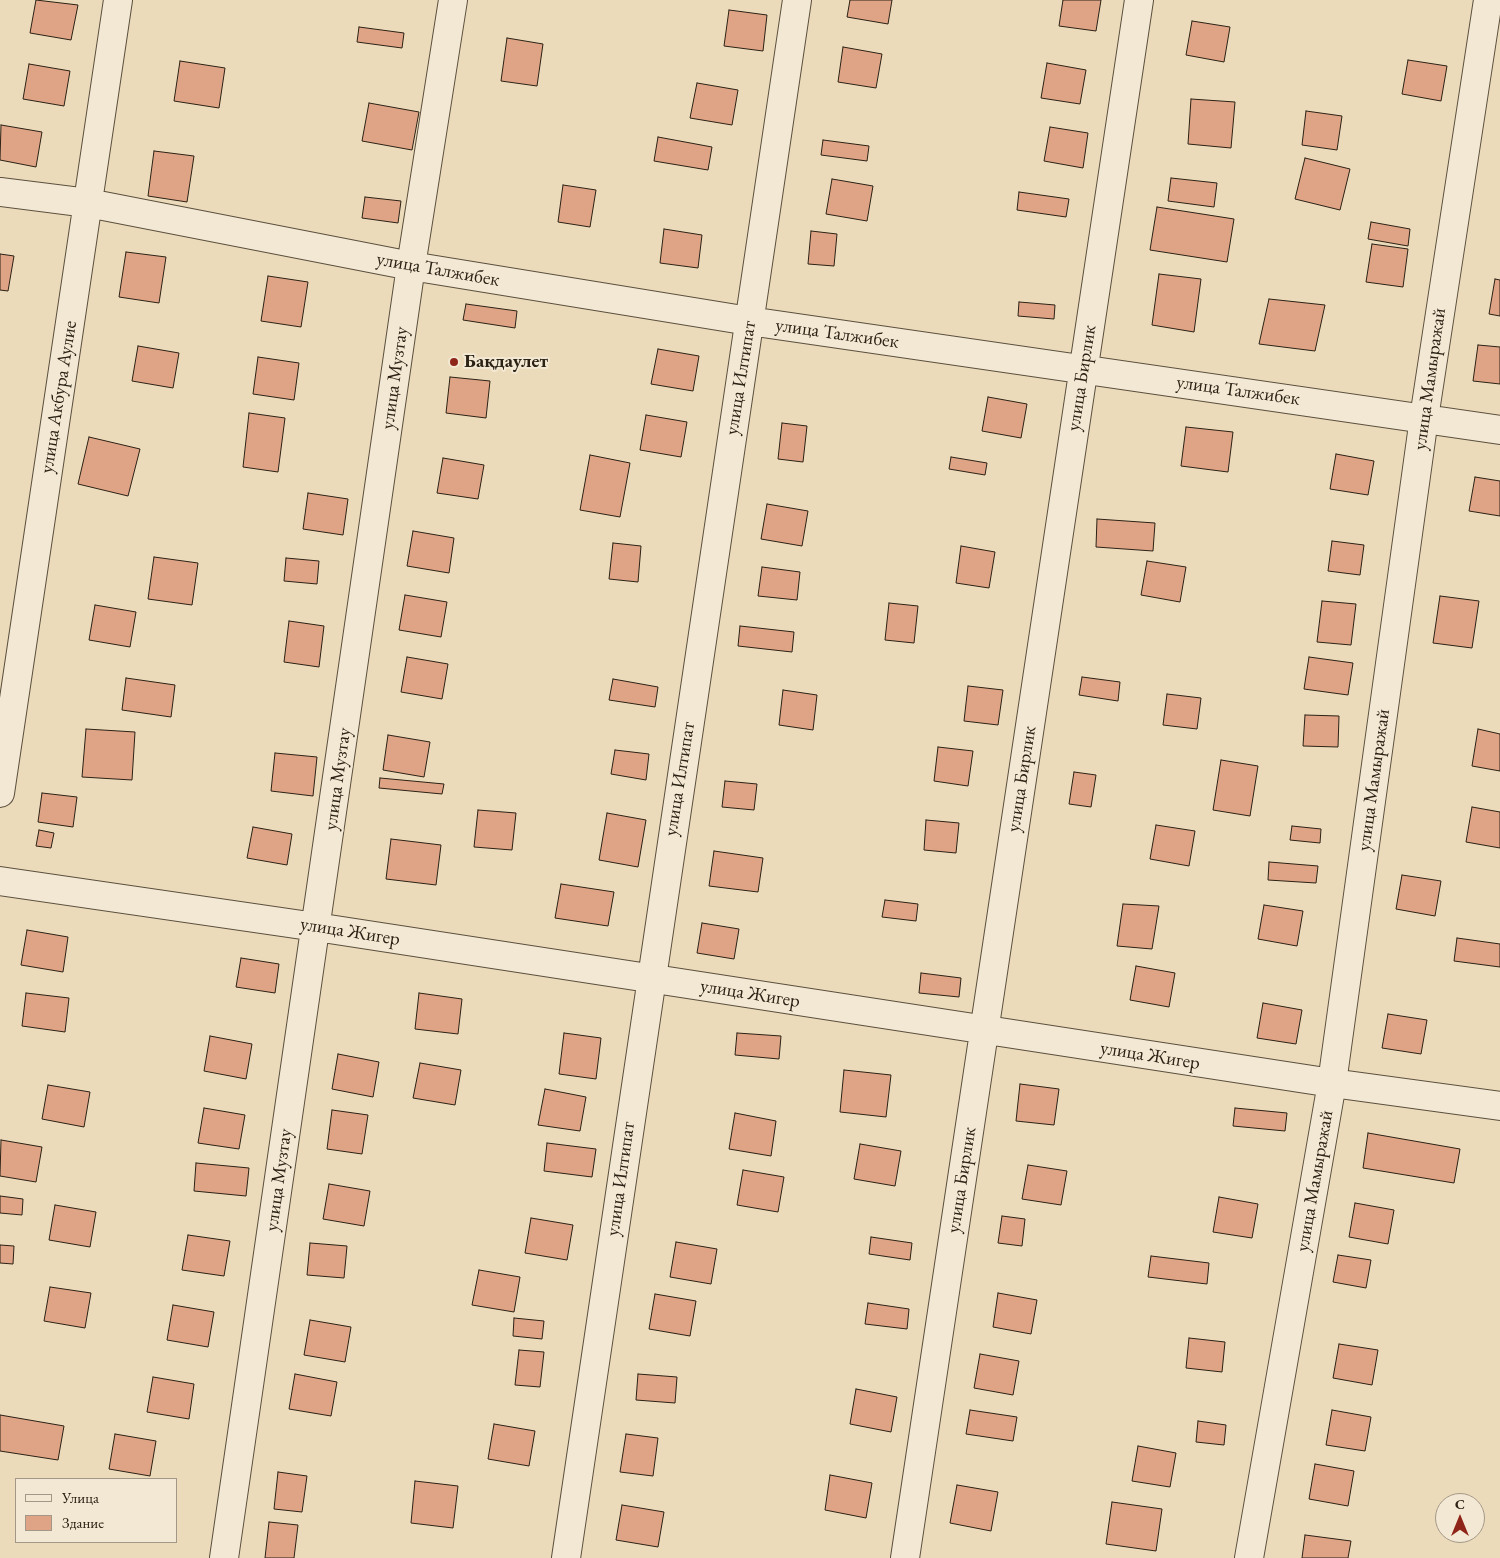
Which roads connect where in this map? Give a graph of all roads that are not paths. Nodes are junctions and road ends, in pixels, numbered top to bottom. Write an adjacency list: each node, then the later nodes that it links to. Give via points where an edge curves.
1 (118, 0): 7 (street, улица Акбура Аулие)
2 (453, 0): 8 (street, улица Музтау)
3 (797, 0): 9 (street, улица Илтипат)
4 (1139, 0): 10 (street, улица Бирлик)
5 (1488, 0): 11 (street, улица Мамыражай)
6 (0, 192): 7 (street, улица Талжибек)
7 (88, 203): 8 (street, улица Талжибек); 13 (street, улица Акбура Аулие)
8 (411, 266): 9 (street, улица Талжибек); 15 (street, улица Музтау)
9 (749, 321): 10 (street, улица Талжибек); 16 (street, улица Илтипат)
10 (1084, 368): 11 (street, улица Талжибек); 17 (street, улица Бирлик)
11 (1424, 418): 12 (street, улица Талжибек); 18 (street, улица Мамыражай)
12 (1500, 430)
13 (0, 793)
14 (0, 881): 15 (street, улица Жигер)
15 (316, 927): 16 (street, улица Жигер); 20 (street, улица Музтау)
16 (651, 978): 17 (street, улица Жигер); 21 (street, улица Илтипат)
17 (985, 1031): 18 (street, улица Жигер); 22 (street, улица Бирлик)
18 (1332, 1083): 19 (street, улица Жигер); 23 (street, улица Мамыражай)
19 (1500, 1106)
20 (224, 1558)
21 (566, 1558)
22 (905, 1558)
23 (1249, 1558)

